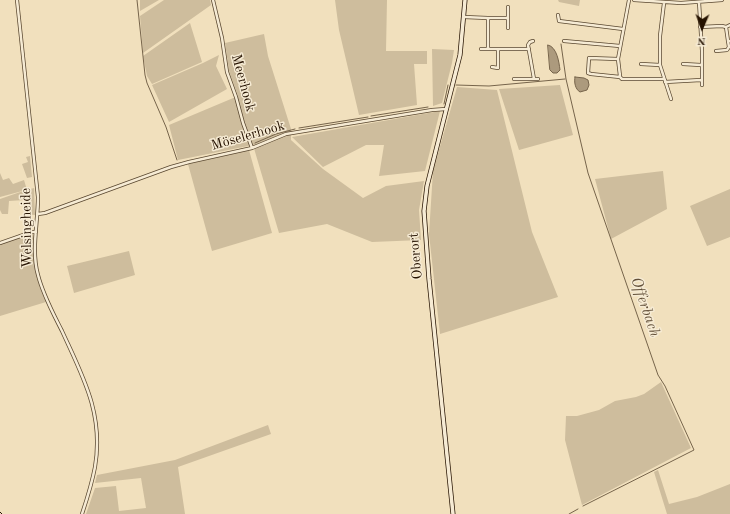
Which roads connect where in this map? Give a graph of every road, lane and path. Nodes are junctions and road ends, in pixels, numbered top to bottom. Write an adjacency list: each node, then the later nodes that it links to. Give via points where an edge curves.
1 (17, 0): 45 (street, Welsingheide)
2 (213, 0): 44 (street, Meerhook, via 227,72)
3 (465, 0): 12 (main road, Oberort)
4 (629, 0): 19 (street)
5 (634, 0): 9 (street)
6 (722, 0): 7 (street)
7 (711, 1): 8 (street)
8 (699, 2): 9 (street); 16 (street)
9 (664, 3): 32 (street)
10 (508, 7): 14 (street)
11 (558, 15): 19 (street, via 559,21)
12 (464, 17): 13 (street); 43 (main road, Oberort, via 460,55)
13 (488, 18): 14 (street); 25 (street)
14 (508, 18): 18 (street)
15 (730, 25): 17 (street)
16 (700, 27): 17 (street); 33 (street)
17 (726, 27): 21 (street)
18 (508, 28)
19 (623, 29): 23 (street)
20 (564, 41): 23 (street)
21 (729, 41): 28 (street, via 727,50)
22 (533, 42): 27 (street, via 529,43)
23 (620, 46): 29 (street)
24 (481, 49): 25 (street)
25 (488, 49): 26 (street)
26 (498, 49): 27 (street); 34 (street, via 498,68)
27 (529, 49): 37 (street)
28 (716, 51)
29 (618, 59): 35 (street); 35 (street, via 589,58 588,74)
30 (641, 64): 32 (street)
31 (683, 64): 33 (street)
32 (660, 65): 39 (street)
33 (701, 65): 40 (street)
34 (492, 68)
35 (620, 76): 39 (street, via 622,79)
36 (514, 79): 37 (street)
37 (534, 79): 38 (street)
38 (538, 79)
39 (665, 80): 40 (street); 42 (street)
40 (701, 80): 41 (street)
41 (702, 85)
42 (671, 99)
43 (446, 109): 44 (street, Möselerhook, via 286,134); 49 (main road, Oberort, via 427,186 424,222)
44 (252, 148): 45 (street, Möselerhook, via 189,162)
45 (38, 214): 46 (street, Welsingheide)
46 (36, 232): 47 (street); 48 (street, Welsingheide, via 35,261 38,276 46,299 86,383 95,418 98,441 95,466)
47 (0, 243)
48 (82, 514)
49 (453, 514)

